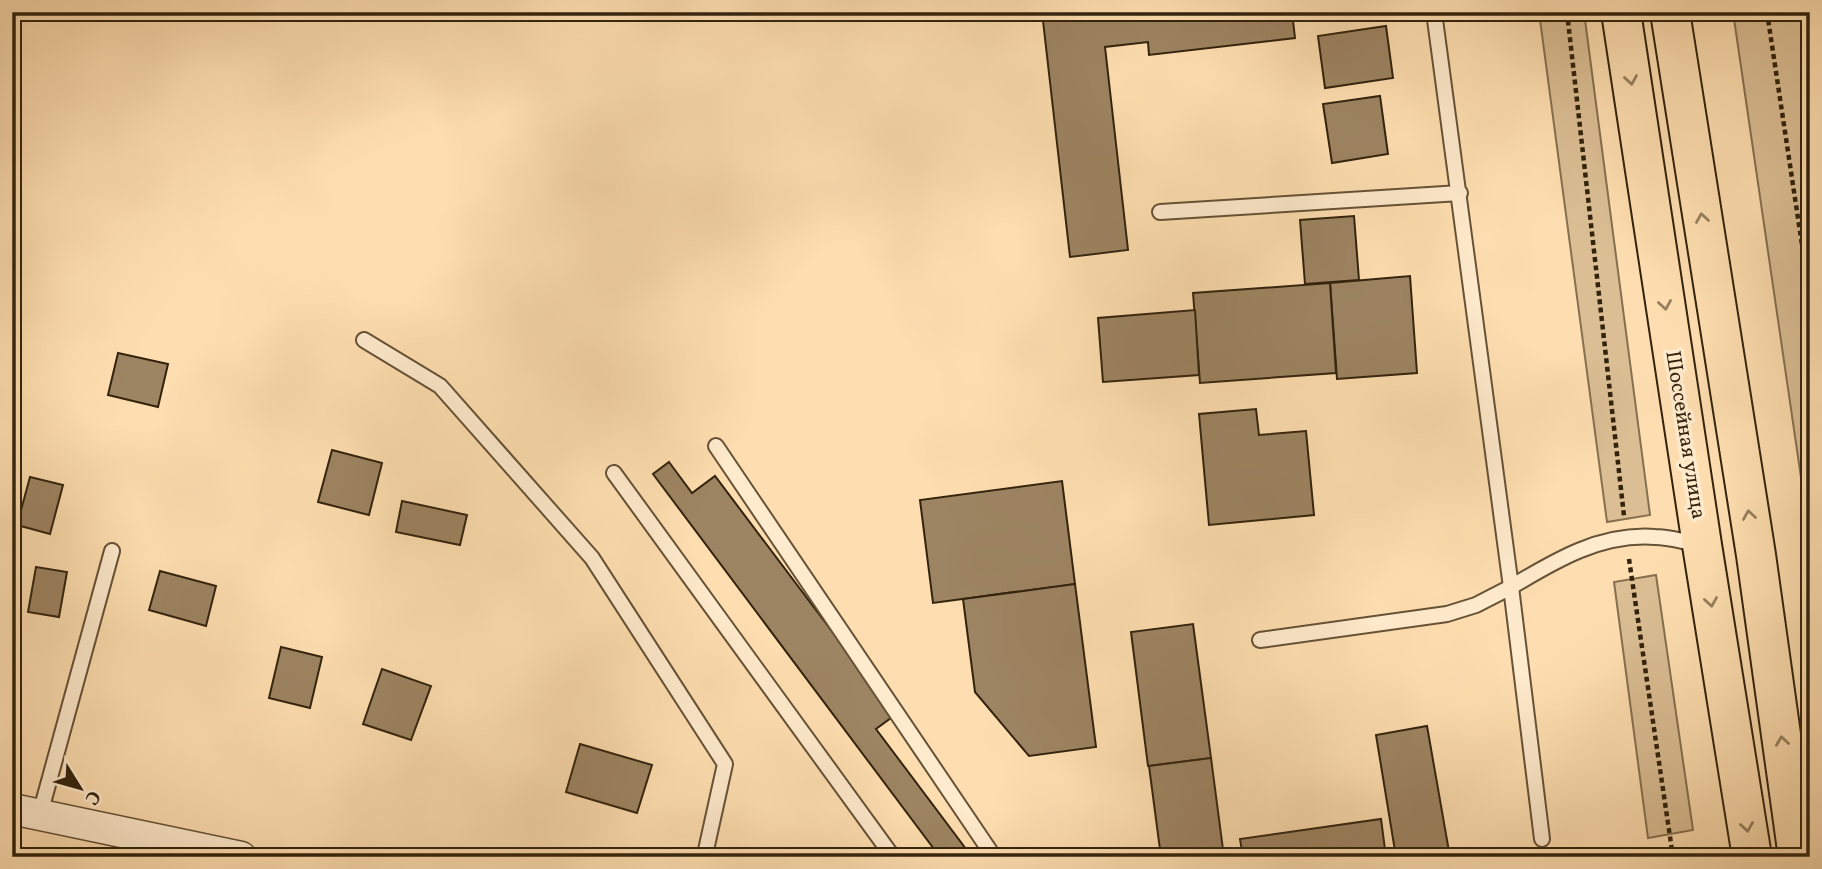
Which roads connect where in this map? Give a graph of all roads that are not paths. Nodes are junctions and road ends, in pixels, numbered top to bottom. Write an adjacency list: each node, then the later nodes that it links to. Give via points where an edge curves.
1 (1434, 12): 4 (lane)
2 (1621, 12): 9 (main road, Шоссейная улица, one-way to 9)
3 (1670, 12): 14 (main road, one-way to 3)
4 (1460, 193): 5 (lane); 11 (lane)
5 (1160, 212)
6 (364, 340): 17 (lane, via 440,386 600,569 725,764)
7 (716, 446): 19 (lane)
8 (614, 473): 18 (lane)
9 (1702, 545): 11 (lane, via 1626,537 1567,555); 20 (main road, Шоссейная улица, one-way to 20)
10 (112, 551): 13 (lane)
11 (1511, 587): 12 (lane, via 1447,614); 15 (lane)
12 (1260, 640)
13 (26, 812): 16 (street)
14 (1800, 833)
15 (1542, 839)
16 (241, 857)
17 (702, 857)
18 (893, 857)
19 (994, 857)
20 (1752, 857)

